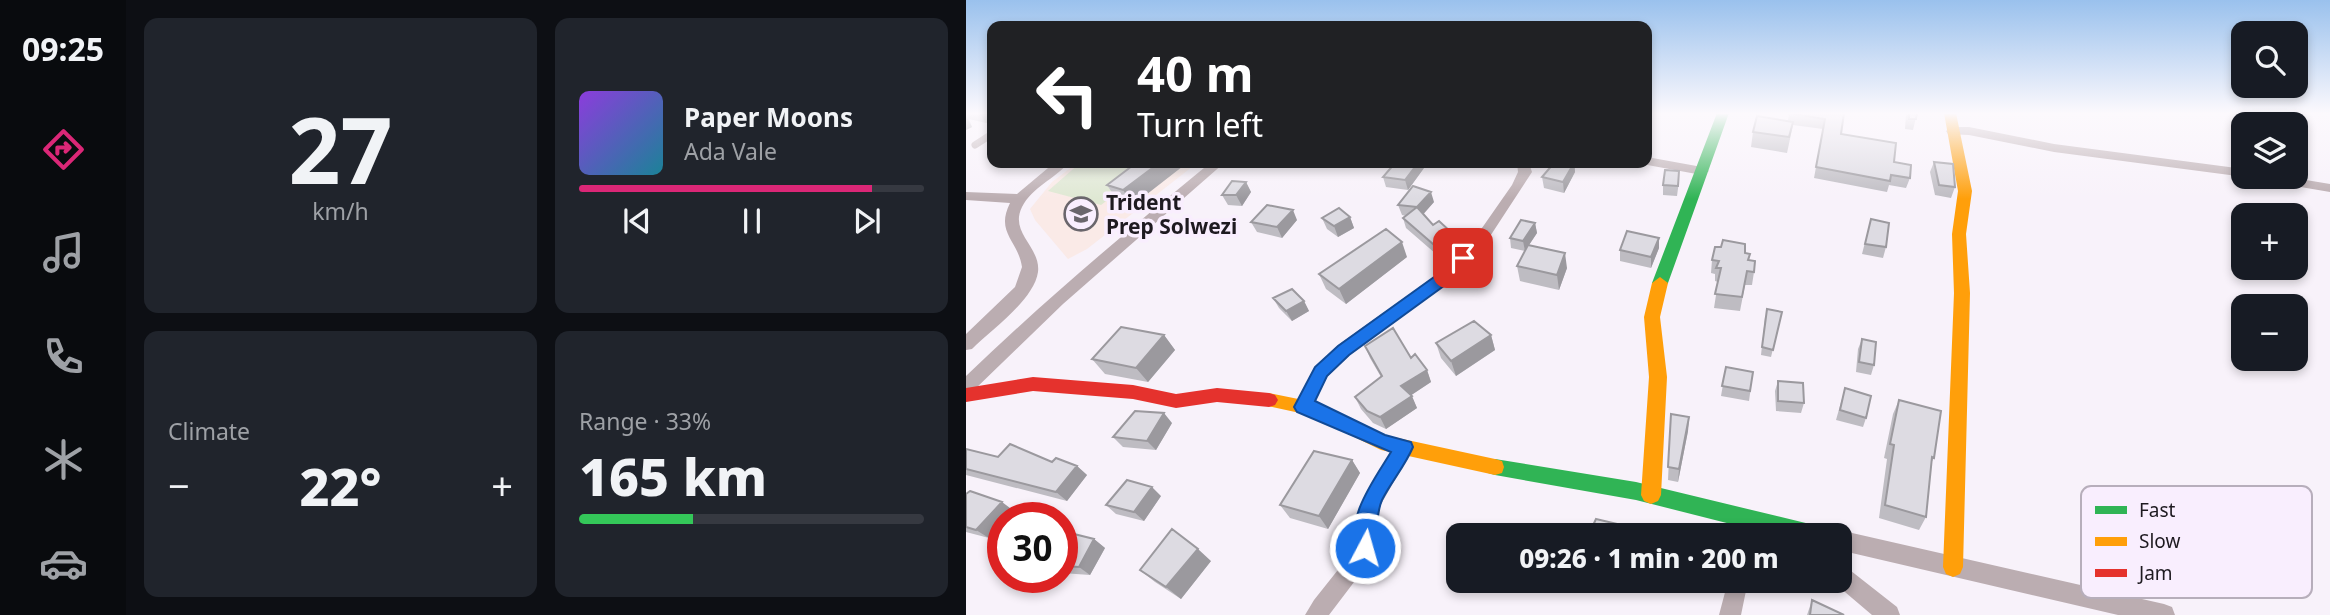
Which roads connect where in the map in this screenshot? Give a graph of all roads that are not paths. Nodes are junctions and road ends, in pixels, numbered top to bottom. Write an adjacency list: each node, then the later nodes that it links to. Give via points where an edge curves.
1 (980, 142): 5 (lane)
2 (1712, 142): 10 (street)
3 (1954, 142): 24 (street, via 1965,191 1959,234 1962,293)
4 (2022, 142): 11 (street)
5 (975, 145)
6 (1652, 162): 10 (street)
7 (1055, 168): 15 (street)
8 (1211, 168): 17 (street, via 1126,238)
9 (1524, 168): 19 (street, via 1518,186 1480,241 1446,276 1343,350 1321,372)
10 (1702, 170): 21 (street, via 1656,293 1652,317 1658,377)
11 (2231, 171)
12 (2308, 184): 13 (street)
13 (2330, 188)
14 (966, 196): 15 (street)
15 (1020, 199): 16 (street, via 1010,218 1012,231 1027,254 1028,279 1009,304)
16 (966, 344)
17 (966, 387)
18 (966, 395): 19 (street, via 1033,384 1133,392 1176,401 1217,395 1256,398)
19 (1303, 407): 20 (street, via 1381,442)
20 (1404, 447): 21 (street); 29 (street, via 1373,498 1359,561)
21 (1651, 495): 22 (street)
22 (1736, 523)
23 (1852, 543): 24 (street)
24 (1953, 567): 27 (street)
25 (1852, 585): 31 (street)
26 (1735, 593): 30 (street)
27 (2081, 596)
28 (2089, 598): 32 (street)
29 (1317, 615)
30 (1730, 615)
31 (1889, 615)
32 (2164, 615)

